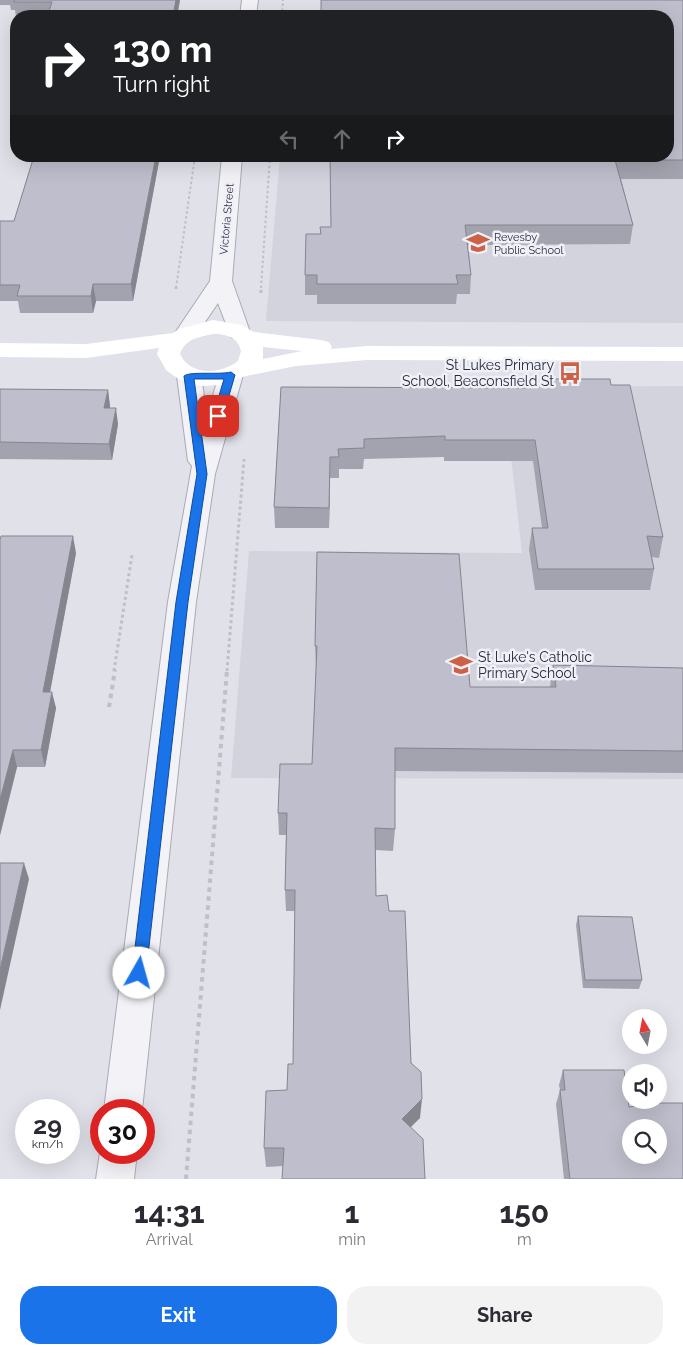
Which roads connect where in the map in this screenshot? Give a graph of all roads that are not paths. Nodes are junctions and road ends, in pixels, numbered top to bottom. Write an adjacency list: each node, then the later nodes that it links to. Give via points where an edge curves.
1 (231, 162): 2 (street, Victoria Street)
2 (221, 281): 3 (street, Victoria Street); 4 (street, Victoria Street)
3 (243, 335): 4 (main road, via 212,327); 7 (main road); 10 (main road, via 253,345 254,354)
4 (181, 336): 6 (main road); 9 (main road, via 170,347 168,355)
5 (0, 350): 6 (main road)
6 (86, 351): 9 (main road)
7 (367, 353): 8 (main road); 10 (main road, via 296,359)
8 (683, 354)
9 (180, 370): 10 (main road, via 210,378); 11 (street)
10 (236, 372): 11 (street)
11 (202, 474): 12 (street, via 182,602)
12 (124, 1099)
13 (117, 1164): 14 (street)
14 (115, 1179)

